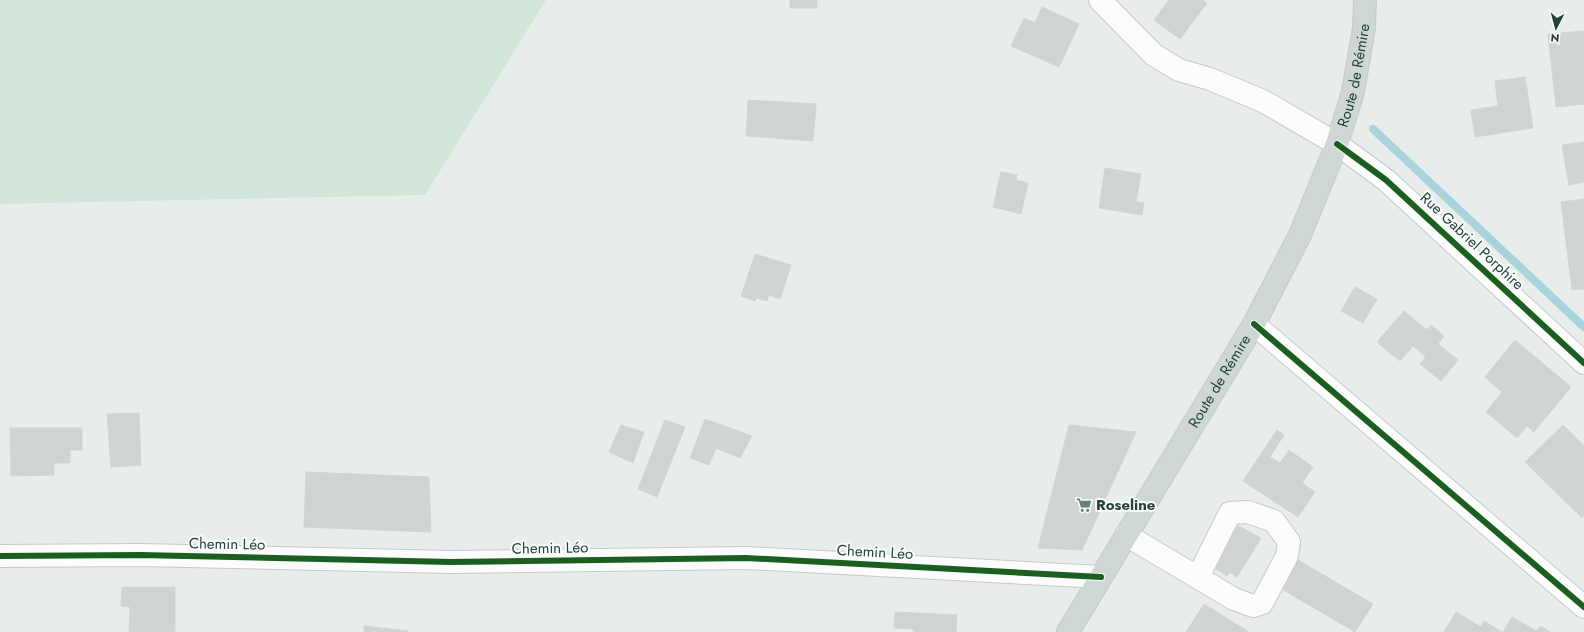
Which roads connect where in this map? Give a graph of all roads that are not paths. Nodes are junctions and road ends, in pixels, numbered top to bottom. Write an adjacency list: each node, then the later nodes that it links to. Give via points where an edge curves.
1 (1100, 0): 3 (street, Rue Gabriel Porphire, via 1154,55 1179,70 1210,78 1263,101)
2 (1365, 0): 3 (main road, Route de Rémire, via 1364,28 1354,92)
3 (1337, 144): 4 (main road, Route de Rémire, via 1300,235); 5 (street, Rue Gabriel Porphire, via 1386,180)
4 (1254, 324): 6 (main road, Route de Rémire); 10 (street)
5 (1584, 363)
6 (1126, 535): 8 (main road, Route de Rémire); 9 (street)
7 (0, 556): 8 (street, Chemin Léo, via 140,555 451,562 746,558)
8 (1101, 577): 11 (main road, Route de Rémire)
9 (1198, 577): 9 (street, via 1234,599 1253,606 1262,603 1287,556 1289,542 1274,521 1248,512 1230,513)
10 (1584, 607)
11 (1070, 631)

